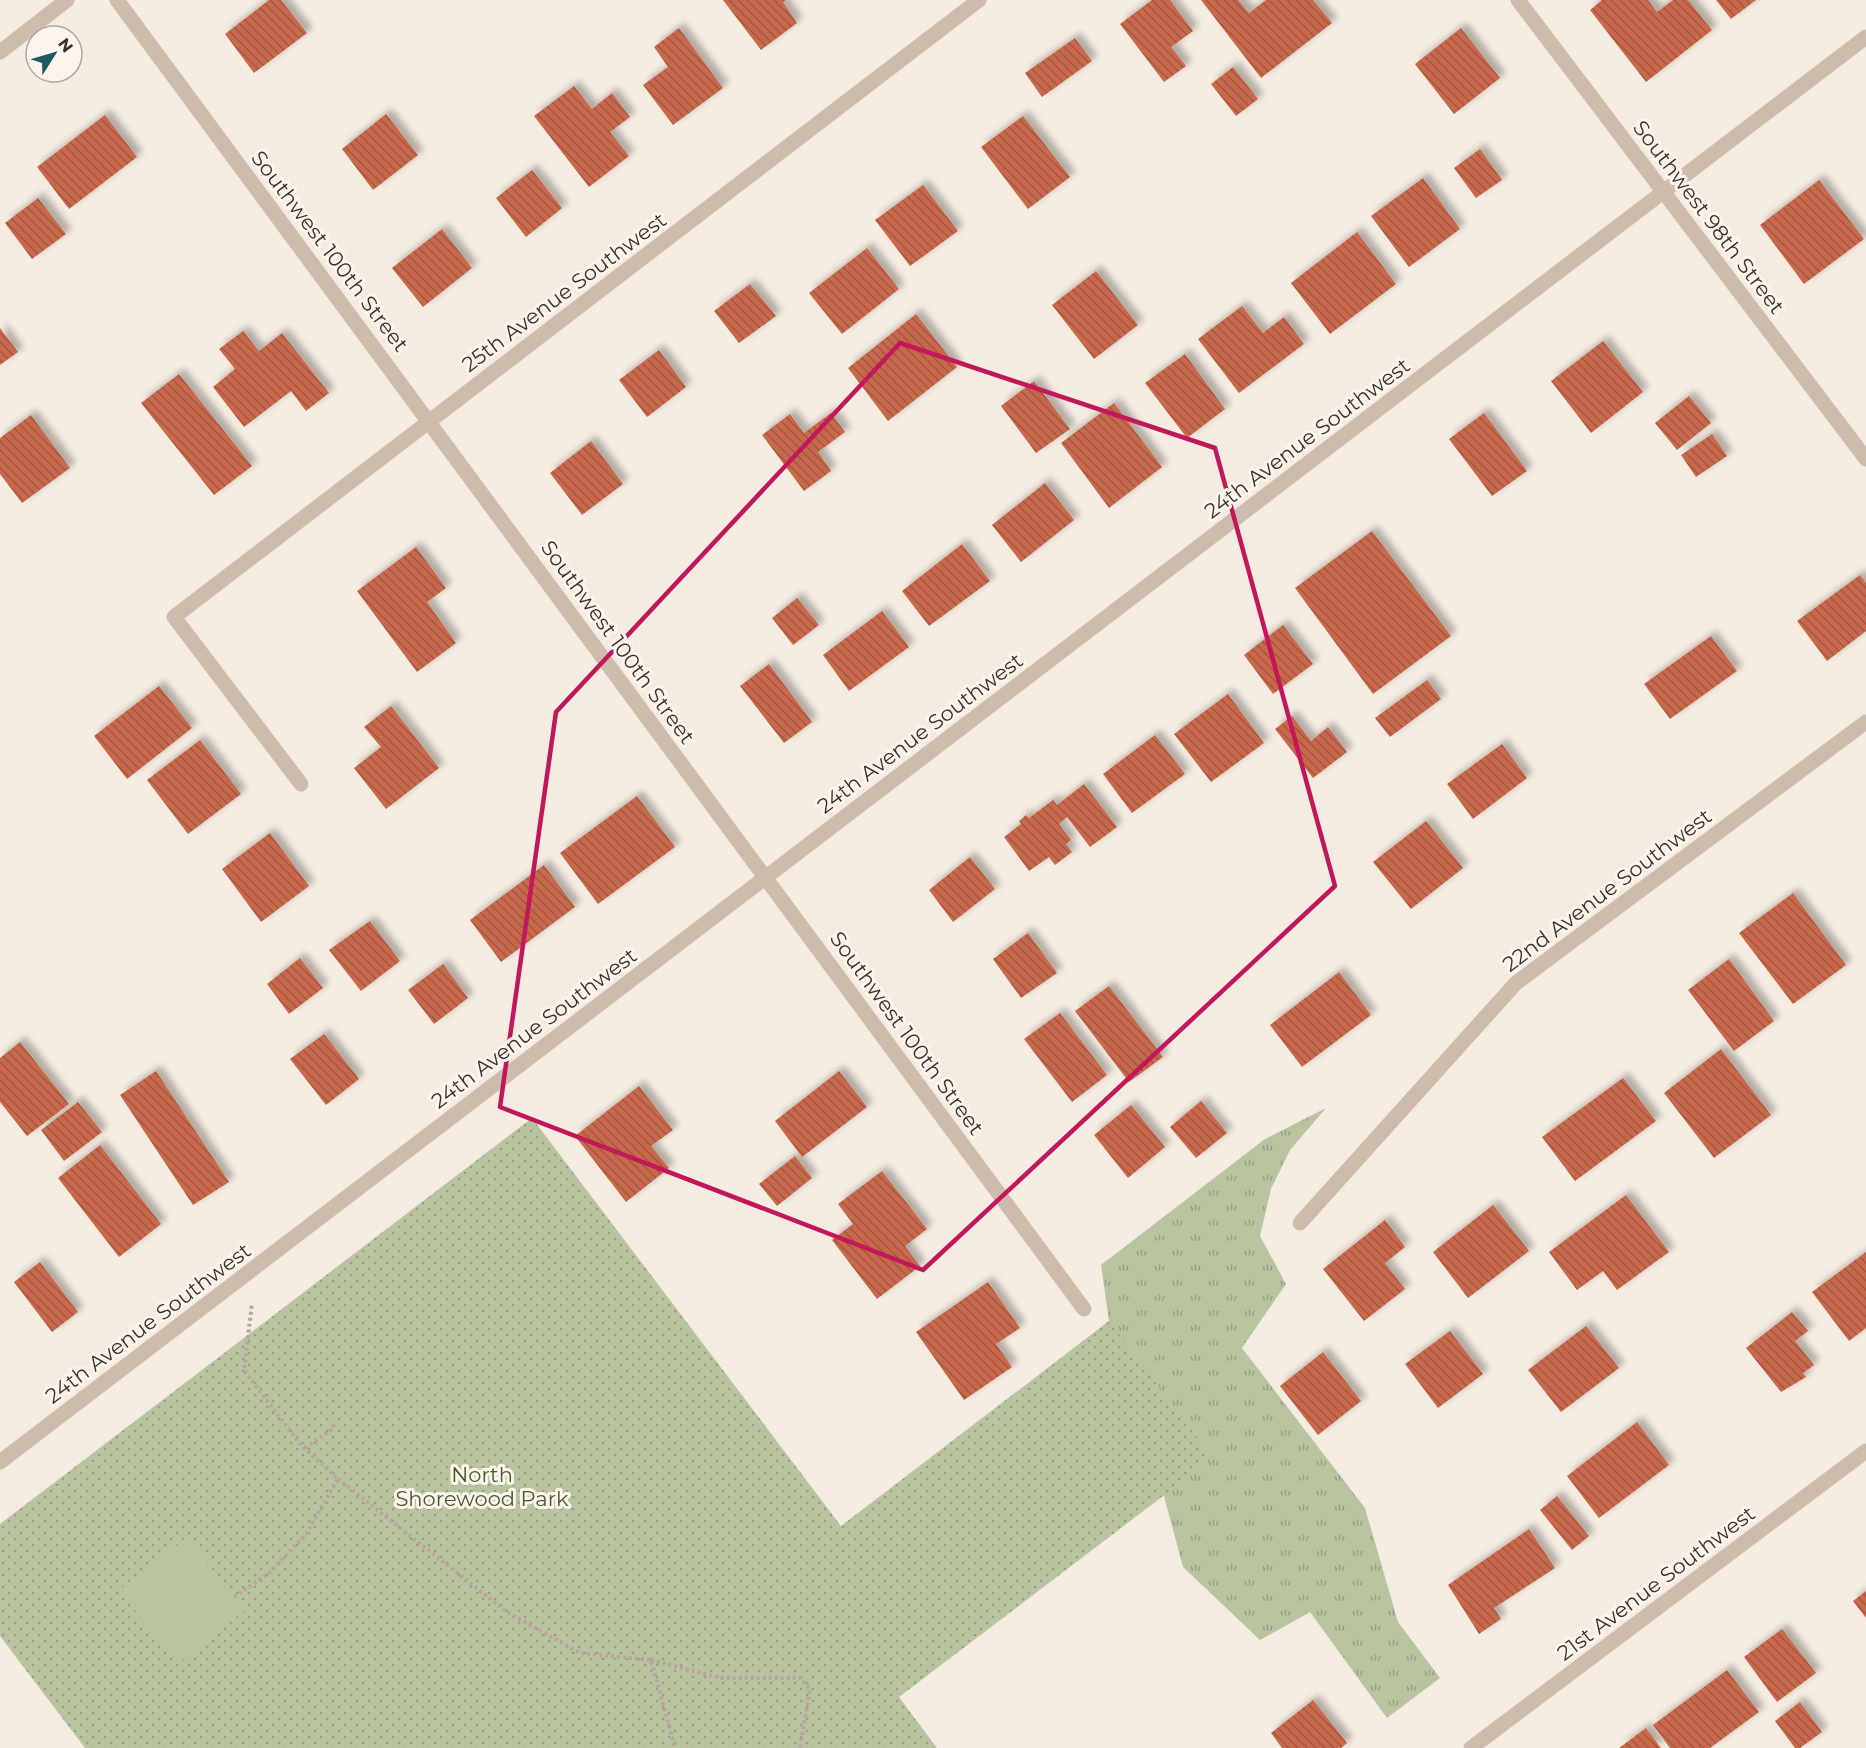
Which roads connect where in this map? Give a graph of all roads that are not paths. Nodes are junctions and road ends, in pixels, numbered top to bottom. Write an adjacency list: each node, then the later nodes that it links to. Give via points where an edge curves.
1 (67, 0): 6 (street)
2 (117, 0): 8 (street, Southwest 100th Street)
3 (979, 0): 8 (street, 25th Avenue Southwest)
4 (1518, 0): 7 (street, Southwest 98th Street)
5 (1866, 37): 7 (street, 24th Avenue Southwest)
6 (0, 52)
7 (1664, 192): 9 (street, Southwest 98th Street); 12 (street, 24th Avenue Southwest)
8 (430, 420): 11 (street, 25th Avenue Southwest, via 174,617); 12 (street, Southwest 100th Street)
9 (1866, 459)
10 (1866, 722): 13 (street, 22nd Avenue Southwest, via 1516,983)
11 (301, 784)
12 (766, 878): 14 (street, Southwest 100th Street); 16 (street, 24th Avenue Southwest)
13 (1300, 1223)
14 (1084, 1309)
15 (1866, 1451): 17 (street, 21st Avenue Southwest)
16 (0, 1462)
17 (1471, 1748)

